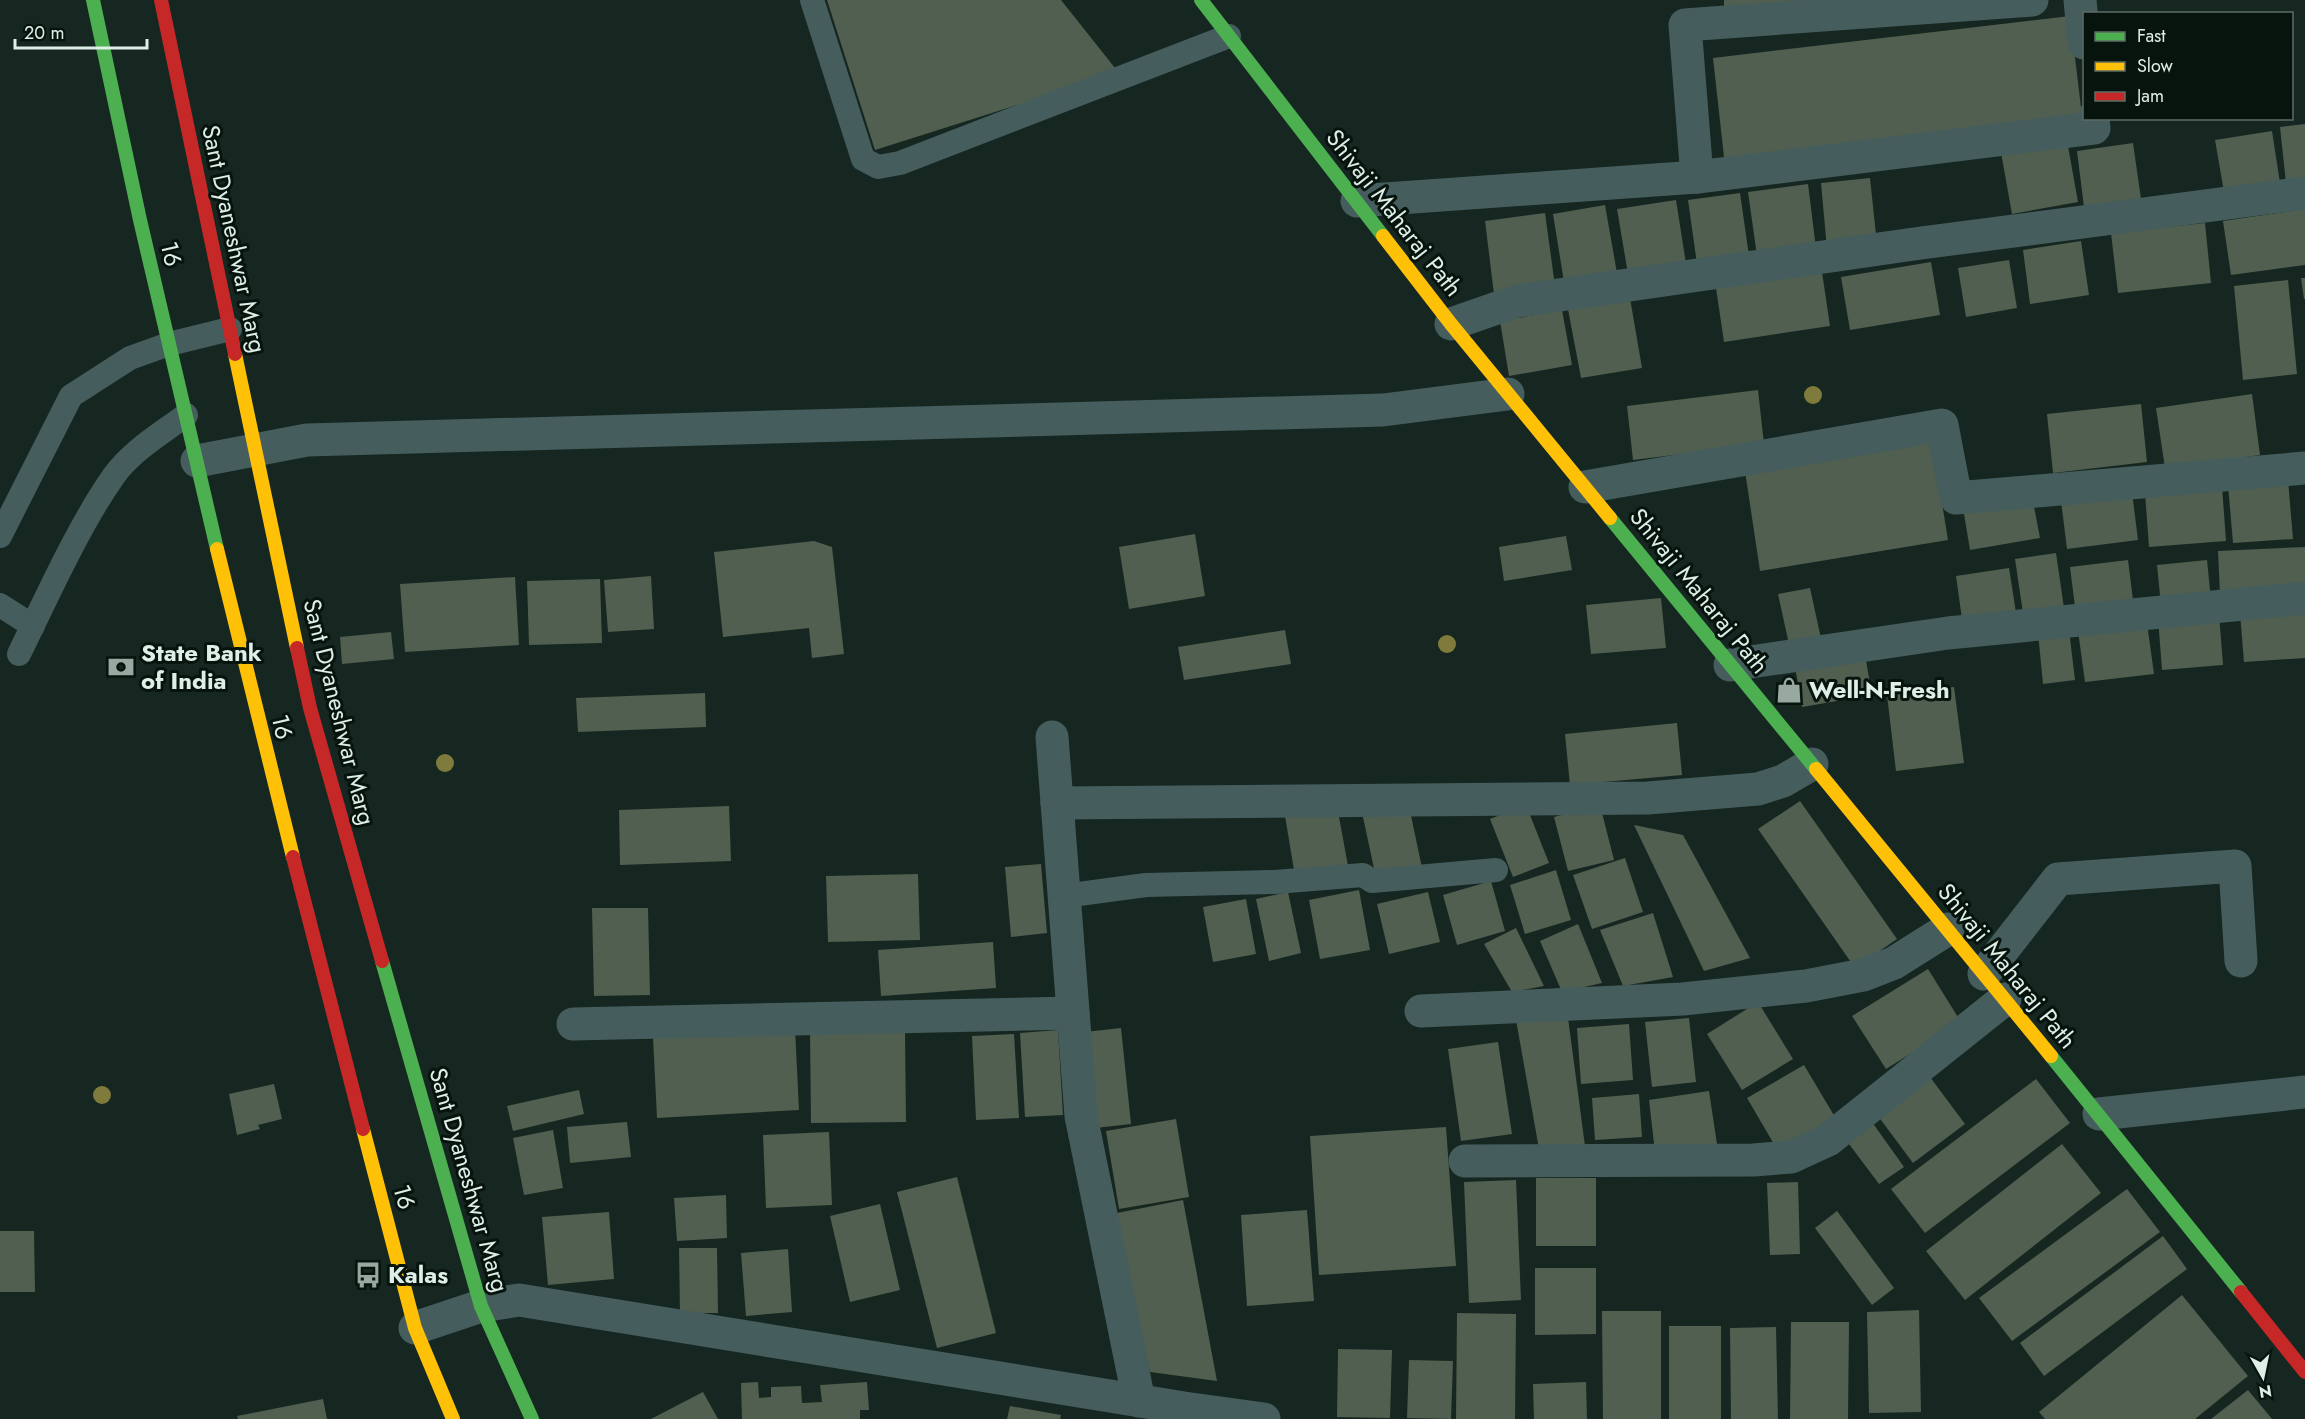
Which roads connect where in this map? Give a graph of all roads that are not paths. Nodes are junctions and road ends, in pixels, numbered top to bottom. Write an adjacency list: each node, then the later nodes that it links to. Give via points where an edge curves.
1 (93, 0): 16 (main road, 16)
2 (160, 0): 15 (main road, Sant Dyaneshwar Marg)
3 (812, 0): 9 (lane, via 863,159 878,167 900,163)
4 (1201, 0): 9 (main road, Shivaji Maharaj Path)
5 (2032, 0): 7 (street)
6 (2080, 0): 8 (street)
7 (1685, 13): 11 (street)
8 (2083, 26)
9 (1229, 36): 13 (main road, Shivaji Maharaj Path)
10 (2093, 120): 11 (street, via 2094,128)
11 (1697, 177): 13 (street)
12 (2305, 193): 14 (street, via 1517,301)
13 (1357, 201): 14 (main road, Shivaji Maharaj Path)
14 (1451, 324): 17 (main road, Shivaji Maharaj Path)
15 (230, 329): 16 (lane); 19 (main road, Sant Dyaneshwar Marg)
16 (169, 344): 18 (main road, 16); 23 (lane, via 130,358 71,396)
17 (1508, 393): 19 (street, via 1383,410 319,439); 22 (main road, Shivaji Maharaj Path)
18 (186, 415): 20 (main road, 16); 26 (lane, via 139,450 114,476)
19 (255, 449): 20 (street); 44 (main road, Sant Dyaneshwar Marg, via 310,708)
20 (197, 461): 45 (main road, 16, via 267,759)
21 (2305, 468): 22 (street, via 1956,498 1942,425)
22 (1585, 487): 28 (main road, Shivaji Maharaj Path)
23 (0, 536)
24 (2305, 598): 28 (street, via 1948,633)
25 (0, 605): 26 (lane)
26 (33, 626): 27 (lane)
27 (19, 654)
28 (1730, 665): 30 (main road, Shivaji Maharaj Path)
29 (1052, 737): 31 (street)
30 (1812, 764): 31 (street, via 1783,781 1758,789 1648,798); 34 (main road, Shivaji Maharaj Path)
31 (1057, 803): 33 (street)
32 (1496, 870): 33 (lane, via 1372,881 1363,875 1146,885)
33 (1064, 896): 39 (street)
34 (1948, 929): 36 (main road, Shivaji Maharaj Path); 38 (street, via 1884,967 1806,986 1683,999)
35 (2241, 961): 36 (street, via 2235,866 2058,879)
36 (1984, 974): 37 (main road, Shivaji Maharaj Path)
37 (2005, 999): 42 (main road, Shivaji Maharaj Path); 43 (street, via 1828,1140 1791,1157)
38 (1421, 1011)
39 (1073, 1012): 40 (street); 47 (street, via 1081,1116)
40 (573, 1024)
41 (2305, 1092): 42 (street)
42 (2099, 1114): 46 (main road, Shivaji Maharaj Path)
43 (1465, 1161)
44 (481, 1306): 45 (street); 47 (street, via 519,1300); 49 (main road, Sant Dyaneshwar Marg)
45 (415, 1328): 48 (main road, 16)
46 (2305, 1372)
47 (1139, 1401): 50 (street)
48 (453, 1419)
49 (532, 1419)
50 (1264, 1419)

